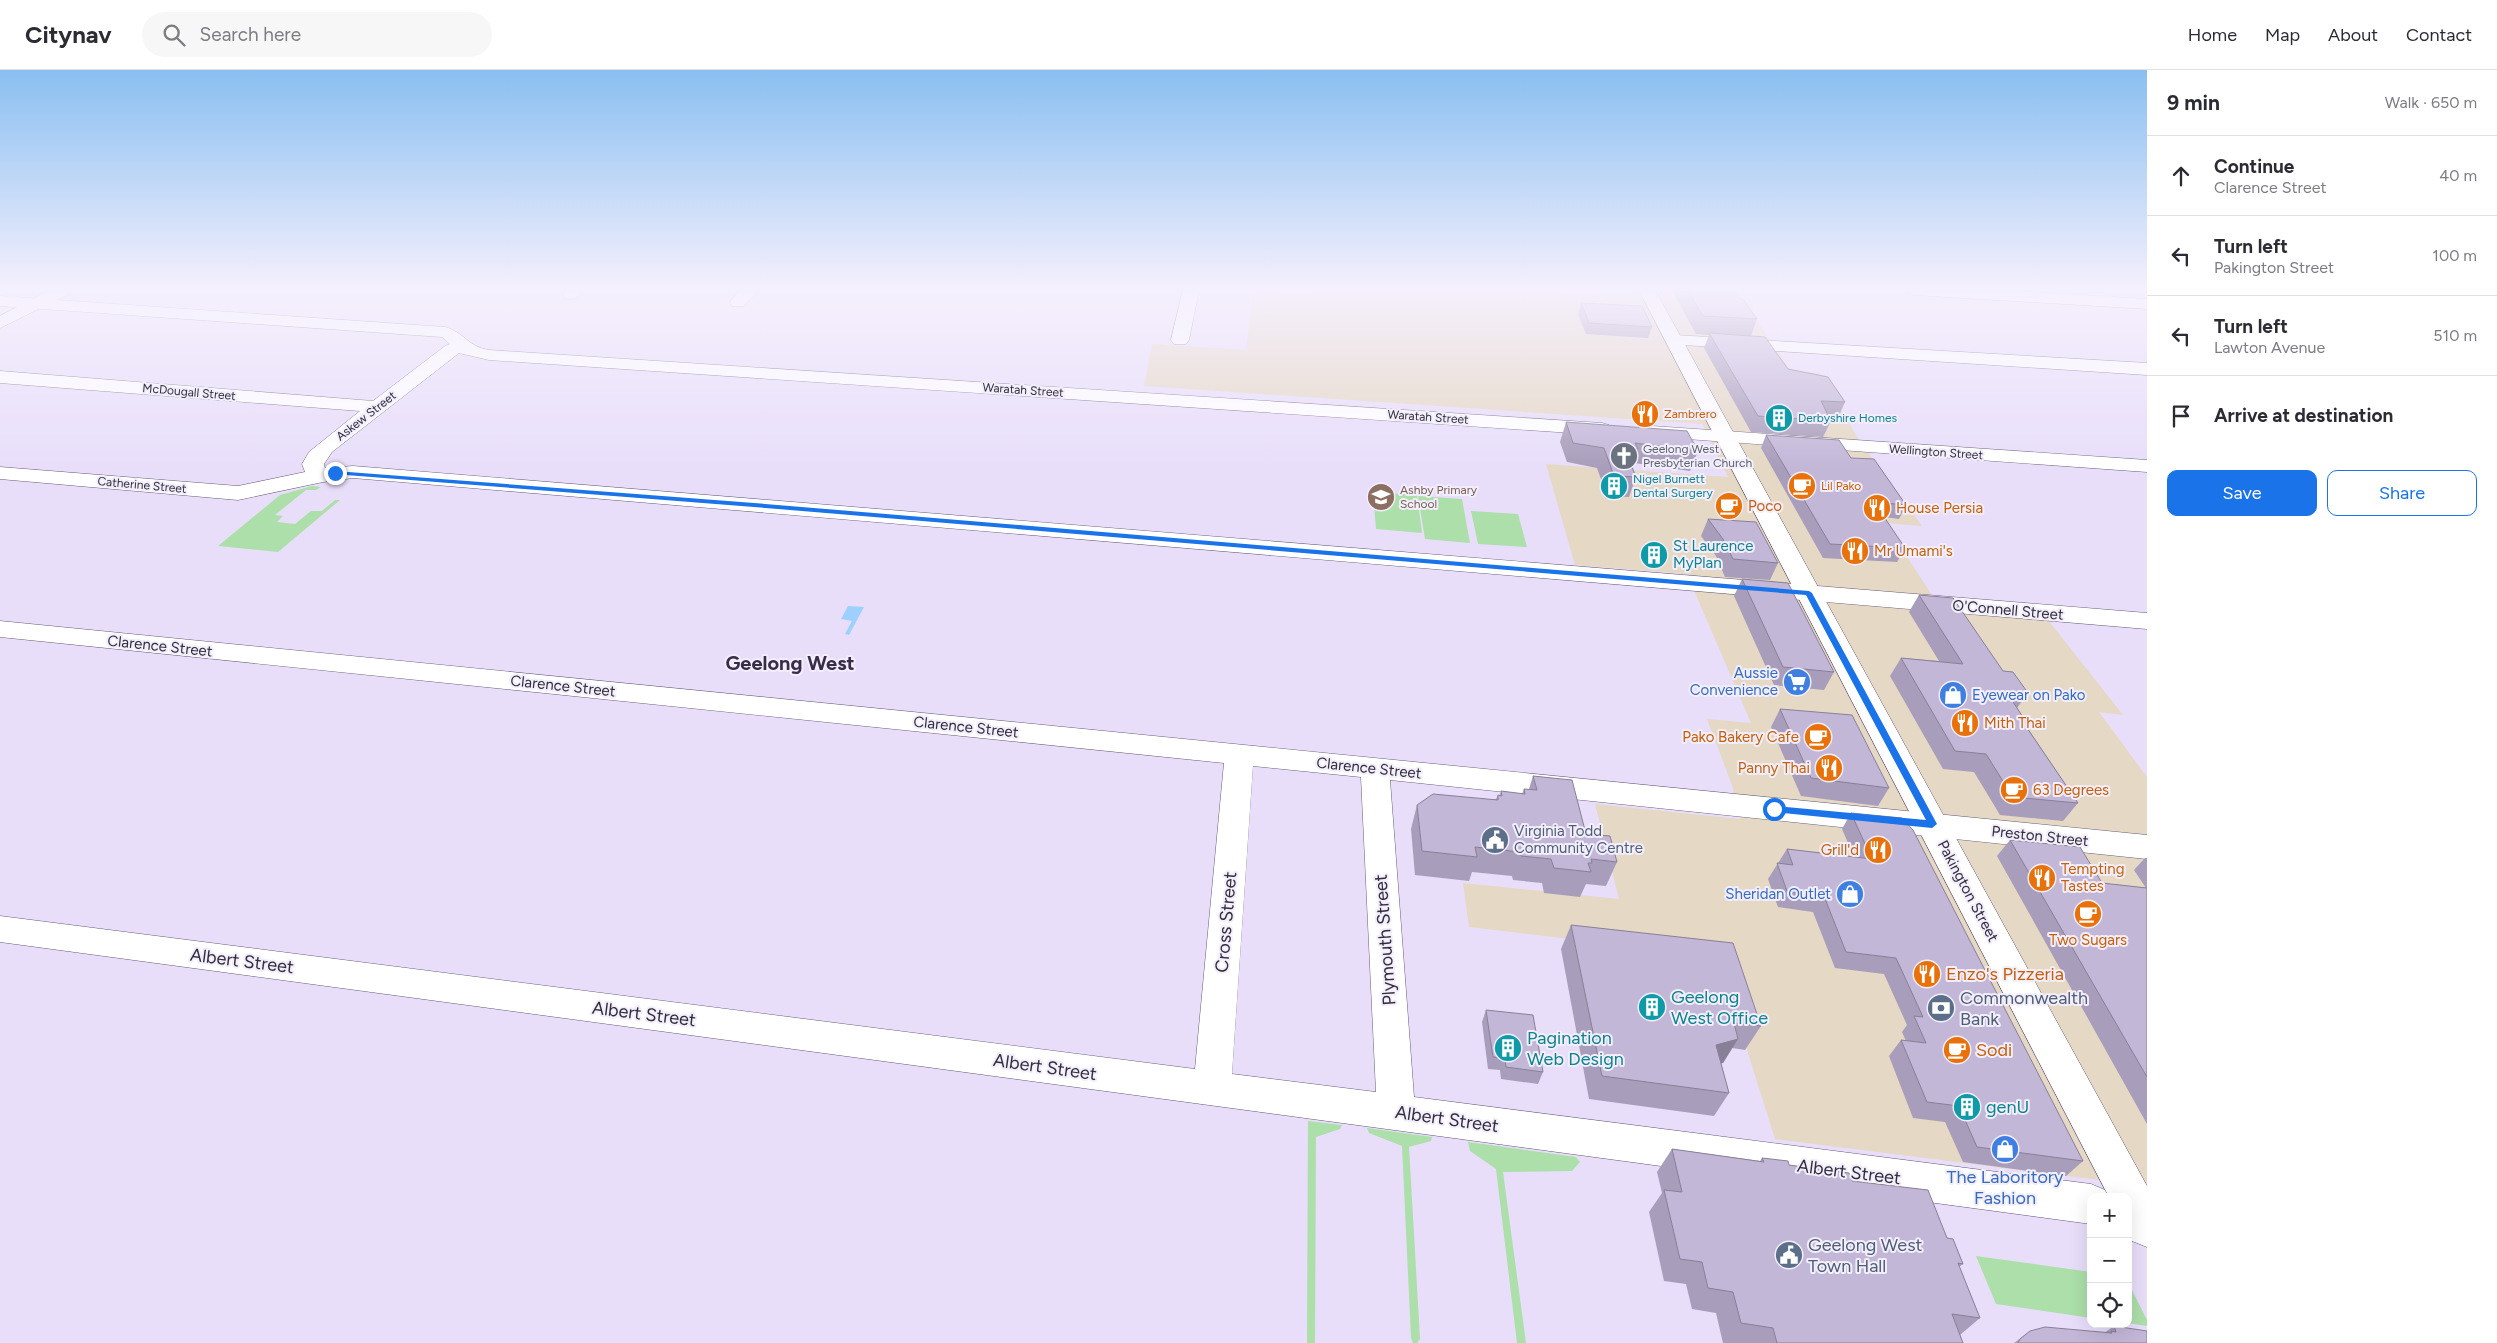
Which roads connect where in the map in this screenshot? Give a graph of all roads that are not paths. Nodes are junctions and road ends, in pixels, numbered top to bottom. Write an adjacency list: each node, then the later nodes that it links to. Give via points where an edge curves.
1 (453, 349): 7 (street, Askew Street)
2 (468, 349): 8 (street, Waratah Street, via 489,355)
3 (1679, 349): 8 (street, Pakington Street)
4 (1827, 349): 5 (street)
5 (2147, 369)
6 (0, 377): 7 (street, McDougall Street)
7 (377, 407): 11 (street, Askew Street, via 316,456 313,464)
8 (1726, 437): 9 (street, Wellington Street); 12 (street, Pakington Street)
9 (2147, 466)
10 (0, 473): 11 (street, Catherine Street, via 229,492 255,491)
11 (318, 475): 12 (street, O'Connell Street, via 353,472)
12 (1809, 593): 13 (street, O'Connell Street); 17 (street, Pakington Street)
13 (2147, 621)
14 (0, 629): 15 (street, Clarence Street)
15 (1239, 754): 16 (street, Clarence Street); 20 (street, Cross Street)
16 (1375, 768): 17 (street, Clarence Street); 21 (street, Plymouth Street)
17 (1932, 824): 18 (street, Preston Street); 23 (street, Pakington Street)
18 (2147, 847)
19 (0, 930): 20 (street, Albert Street)
20 (1212, 1089): 21 (street, Albert Street)
21 (1396, 1112): 22 (street, Albert Street)
22 (2087, 1203)
23 (2140, 1215)

